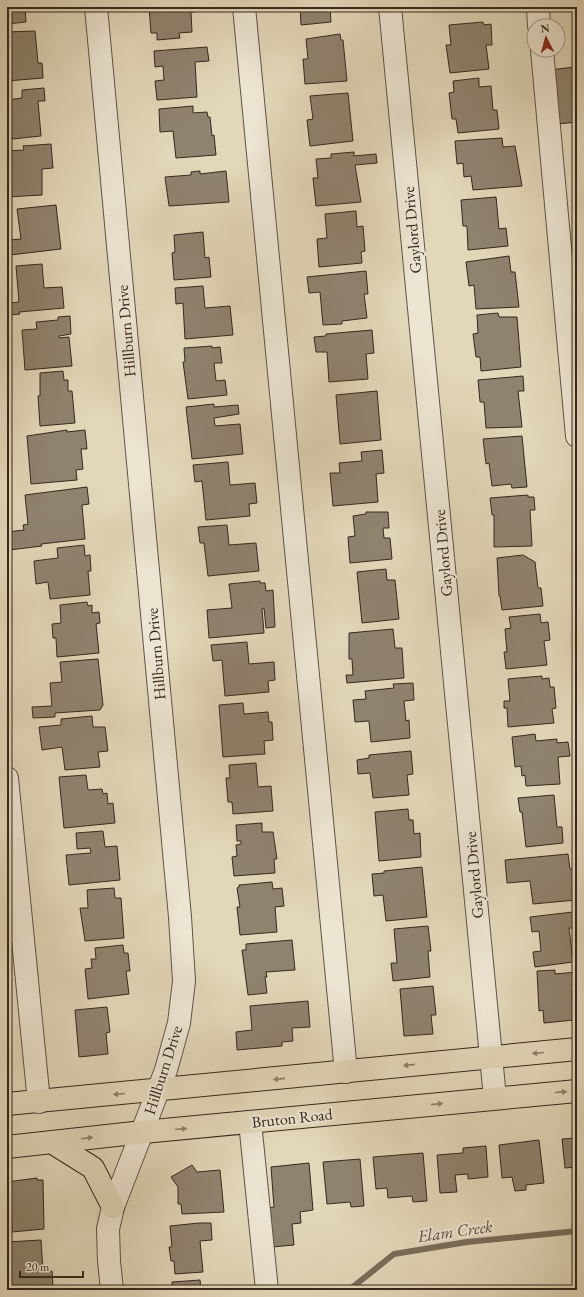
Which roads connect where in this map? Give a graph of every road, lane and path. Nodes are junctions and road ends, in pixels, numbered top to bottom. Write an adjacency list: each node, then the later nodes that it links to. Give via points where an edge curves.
1 (96, 7): 12 (street, Hillburn Drive, via 184,981 179,1023)
2 (244, 7): 11 (street)
3 (390, 7): 10 (street, Gaylord Drive)
4 (538, 7): 5 (street)
5 (539, 18)
6 (543, 58): 7 (street)
7 (577, 436)
8 (7, 778): 15 (street)
9 (577, 1049): 10 (main road, one-way to 10)
10 (491, 1057): 11 (main road, one-way to 11); 14 (street, Gaylord Drive)
11 (346, 1072): 12 (main road, one-way to 12)
12 (158, 1090): 15 (main road, one-way to 15); 18 (street, Hillburn Drive)
13 (577, 1091): 14 (main road, Bruton Road, one-way to 13)
14 (495, 1098): 17 (main road, Bruton Road, one-way to 14)
15 (39, 1102): 16 (main road)
16 (7, 1104)
17 (250, 1122): 18 (main road, Bruton Road, one-way to 17); 23 (street)
18 (142, 1132): 19 (main road, Bruton Road, one-way to 18); 21 (street, Hillburn Drive)
19 (53, 1143): 20 (main road, Bruton Road); 21 (main road, via 93,1168)
20 (7, 1147)
21 (113, 1207): 22 (street, Hillburn Drive, via 108,1229)
22 (112, 1290)
23 (267, 1290)

